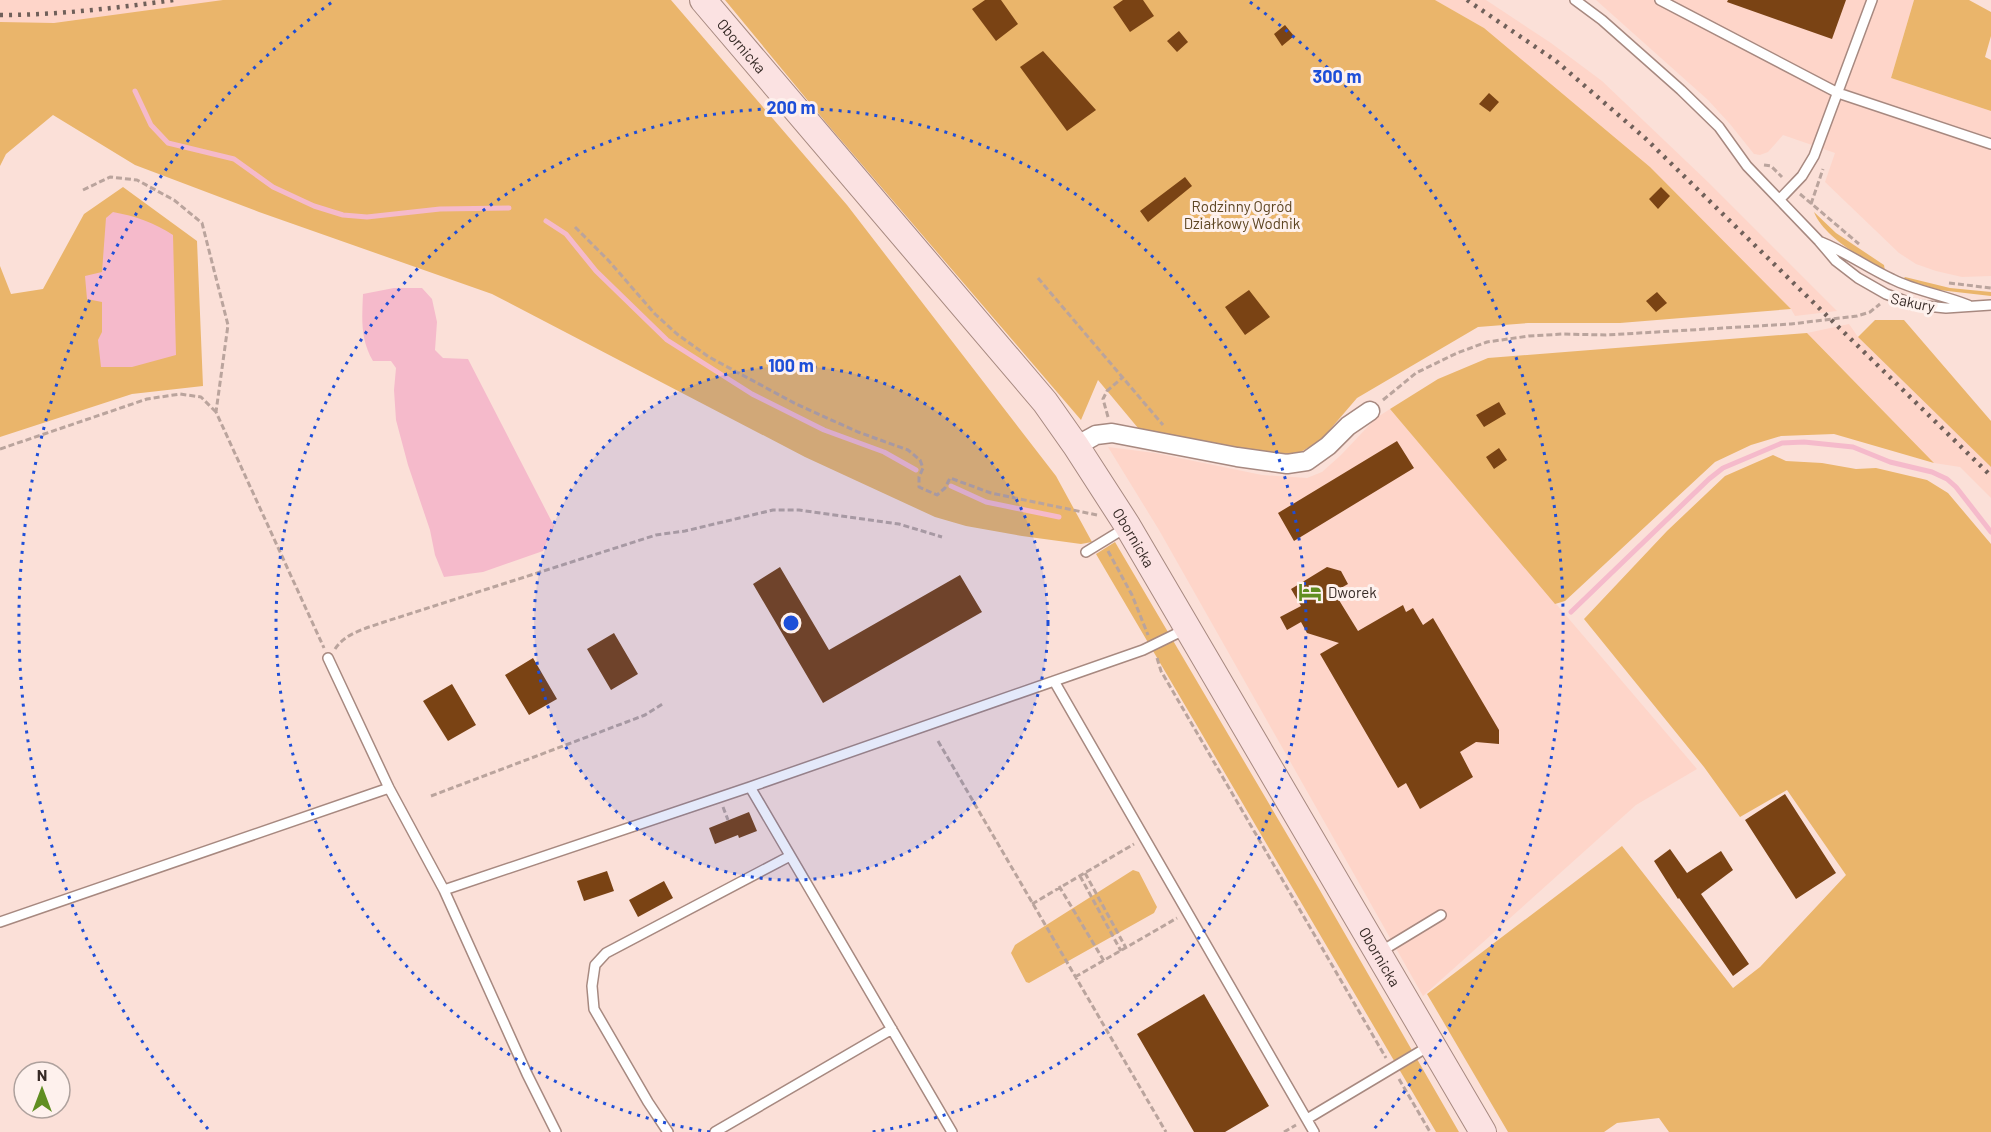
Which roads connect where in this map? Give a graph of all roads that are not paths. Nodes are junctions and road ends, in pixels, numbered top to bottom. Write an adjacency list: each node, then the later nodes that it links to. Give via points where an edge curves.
1 (703, 0): 12 (main road, Obornicka, via 1045,402)
2 (1575, 0): 7 (lane, via 1681,90 1719,127 1747,166)
3 (1660, 0): 5 (lane)
4 (1872, 0): 5 (lane)
5 (1838, 93): 6 (lane); 7 (lane, via 1814,156)
6 (1991, 144)
7 (1780, 199): 8 (lane)
8 (1819, 241): 10 (lane, via 1892,279); 10 (lane, Sakury, via 1836,261 1886,294 1916,305)
9 (1991, 305): 10 (lane, Sakury)
10 (1970, 306)
11 (1370, 411): 12 (street, via 1307,461 1287,464 1112,433 1096,435)
12 (1076, 446): 13 (main road, Obornicka)
13 (1126, 525): 14 (lane); 15 (main road, Obornicka)
14 (1086, 552)
15 (1188, 628): 17 (lane, via 1153,646); 24 (main road, Obornicka)
16 (328, 658): 19 (lane)
17 (1054, 681): 18 (lane); 27 (lane)
18 (750, 787): 20 (lane); 21 (lane)
19 (389, 788): 21 (lane); 23 (lane)
20 (790, 856): 25 (lane); 29 (lane, via 606,953 595,966 594,1009)
21 (444, 890): 28 (lane)
22 (1441, 915): 24 (lane)
23 (0, 922)
24 (1378, 953): 26 (main road, Obornicka)
25 (892, 1029): 30 (lane); 31 (lane)
26 (1432, 1045): 27 (lane); 33 (main road, Obornicka)
27 (1307, 1119): 32 (lane)
28 (555, 1132)
29 (668, 1132)
30 (715, 1132)
31 (952, 1132)
32 (1314, 1132)
33 (1483, 1132)

